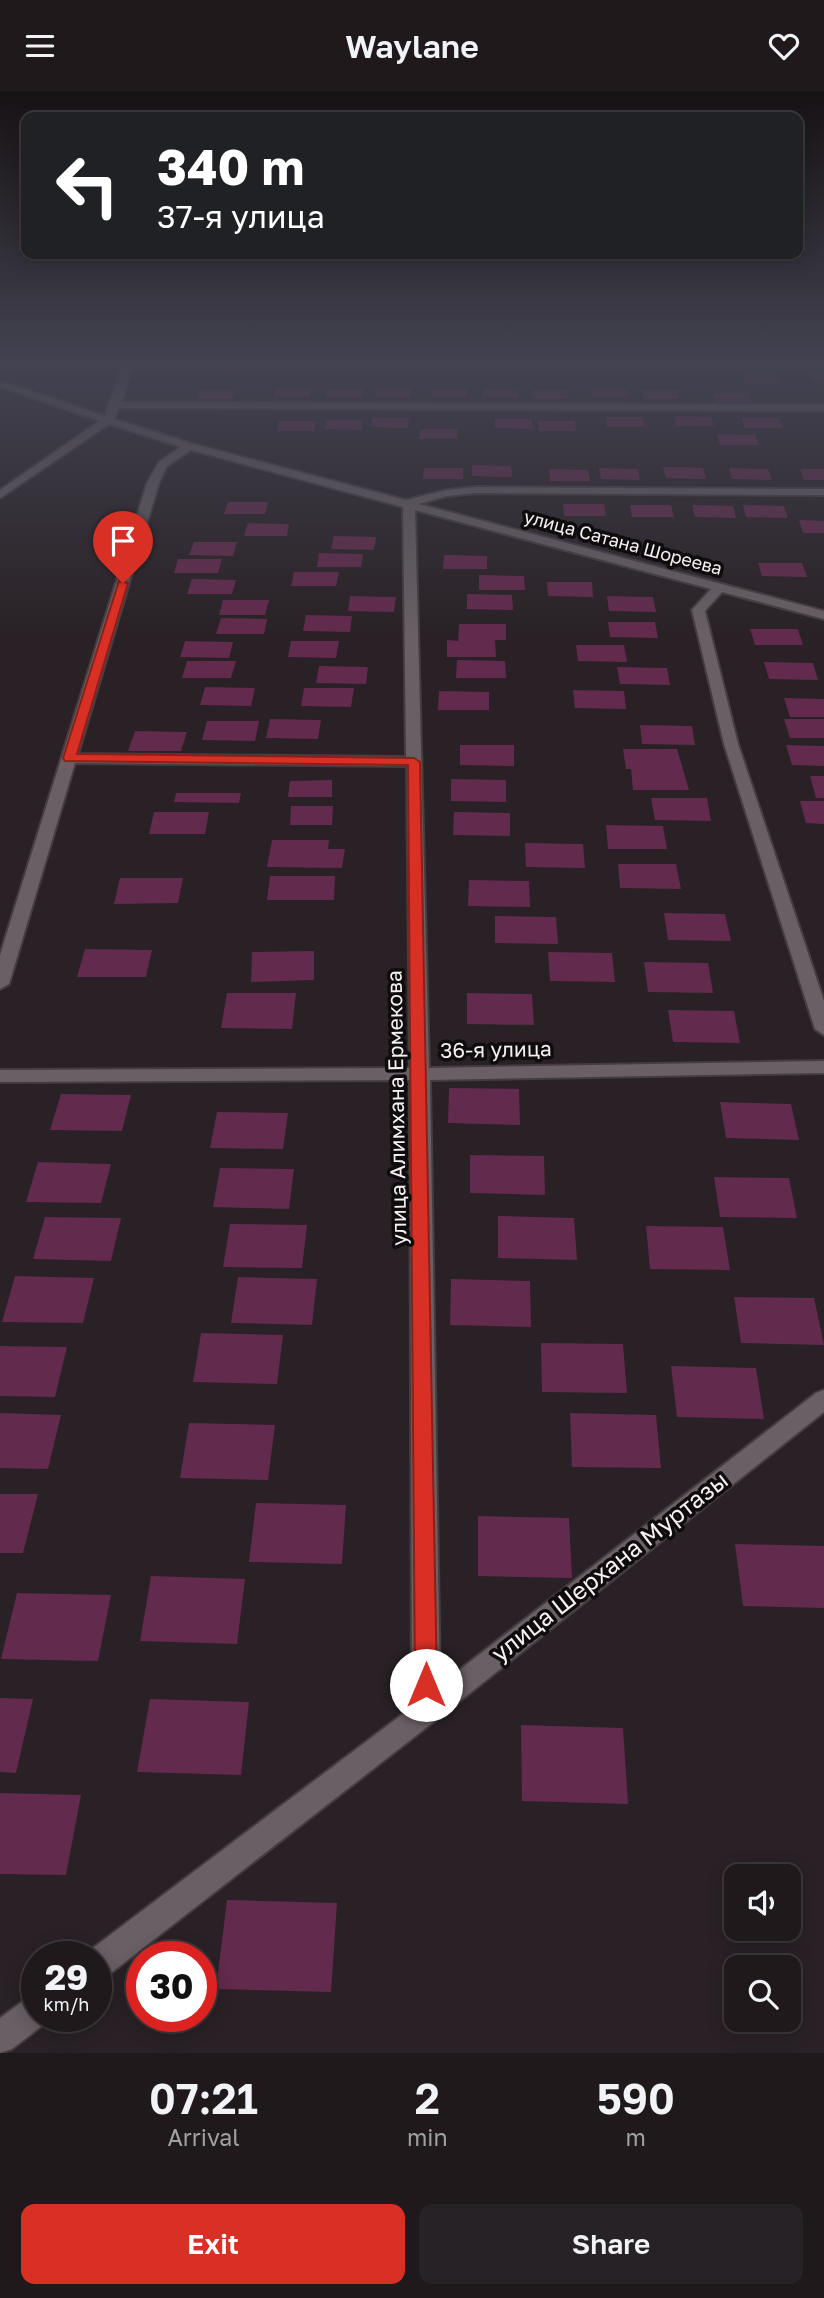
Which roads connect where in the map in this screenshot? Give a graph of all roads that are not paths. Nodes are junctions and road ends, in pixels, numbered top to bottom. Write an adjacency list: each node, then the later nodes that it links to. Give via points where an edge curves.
1 (56, 454): 5 (street)
2 (178, 454): 9 (street, via 163,464 153,483)
3 (218, 454): 6 (street, улица Сатана Шореева)
4 (824, 492): 6 (street, via 476,490)
5 (0, 495)
6 (409, 503): 7 (street, улица Сатана Шореева); 10 (street, улица Алимхана Ермекова)
7 (719, 587): 8 (street, улица Сатана Шореева); 12 (street, via 698,610 732,744)
8 (824, 615)
9 (69, 758): 10 (street); 11 (street)
10 (414, 762): 14 (street, улица Алимхана Ермекова)
11 (0, 985)
12 (824, 1028)
13 (824, 1067): 14 (street, 36-я улица)
14 (420, 1074): 15 (street, 36-я улица); 17 (street, улица Алимхана Ермекова)
15 (0, 1076)
16 (824, 1399): 17 (street, улица Шерхана Муртазы)
17 (426, 1712): 18 (street, улица Шерхана Муртазы)
18 (112, 1953)
19 (21, 2022): 20 (street)
20 (0, 2038)

